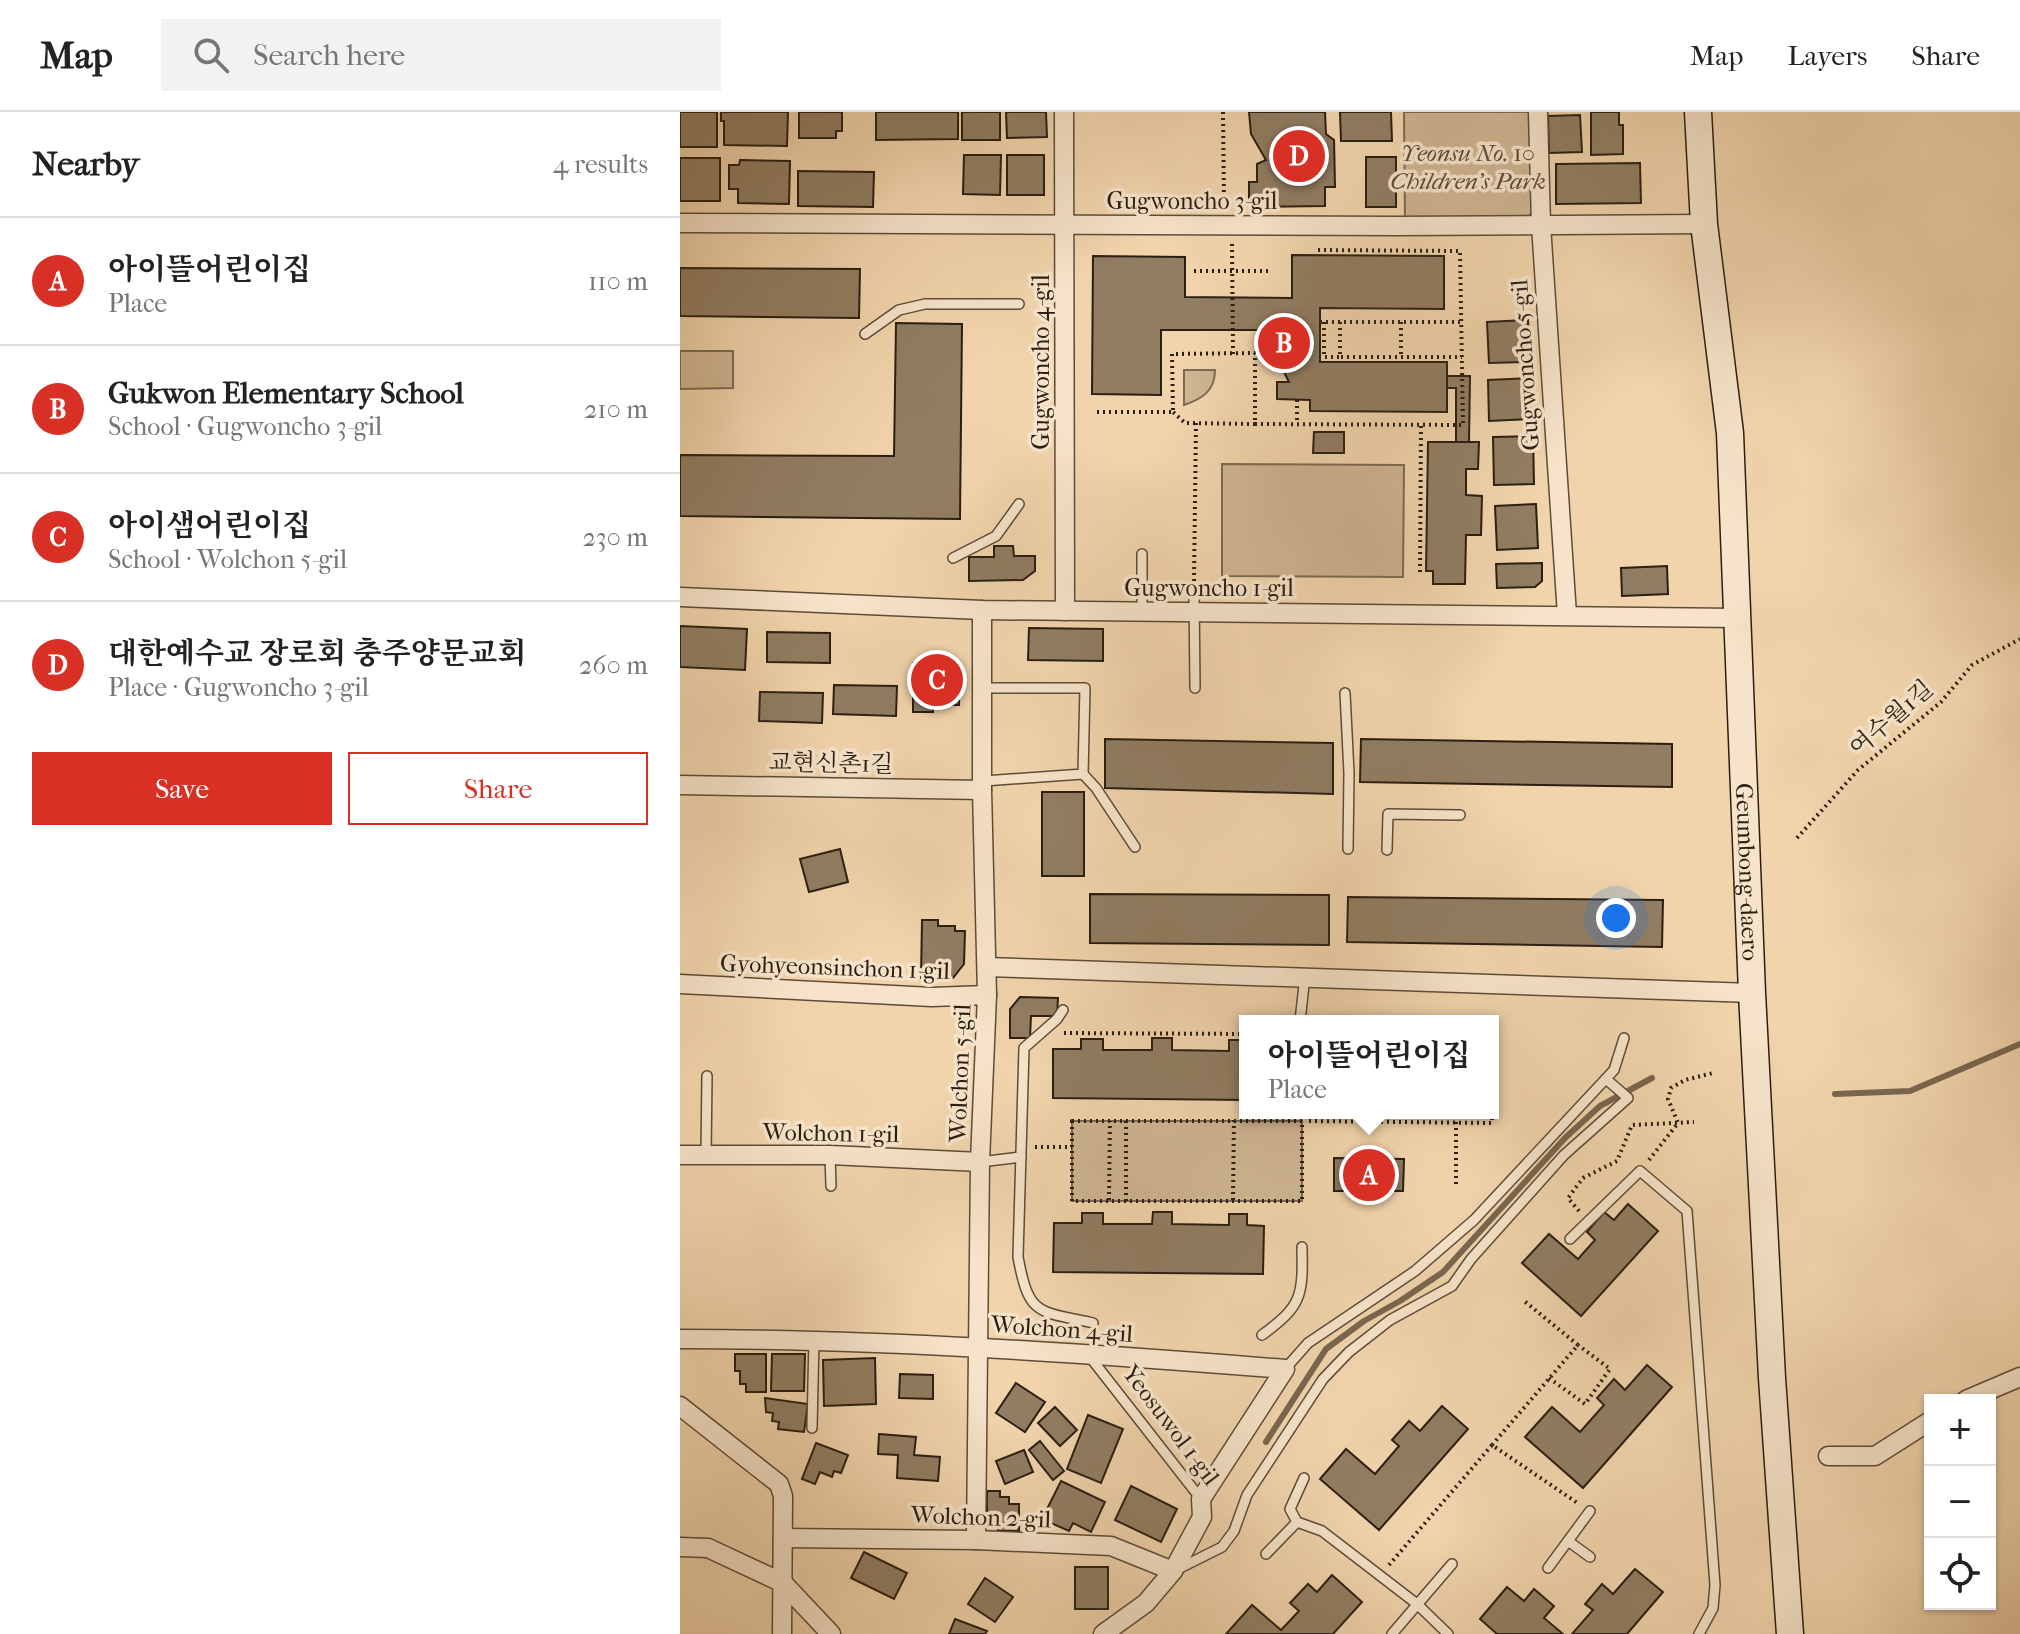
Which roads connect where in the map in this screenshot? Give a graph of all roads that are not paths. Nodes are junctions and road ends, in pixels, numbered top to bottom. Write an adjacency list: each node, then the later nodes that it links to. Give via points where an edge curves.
1 (1064, 112): 5 (street, Gugwoncho 4-gil)
2 (1538, 112): 7 (street, Gugwoncho 5-gil)
3 (1698, 112): 6 (street, Geumbong-daero)
4 (680, 223): 5 (street, Gugwoncho 3-gil)
5 (1064, 224): 7 (street, Gugwoncho 3-gil, via 1228,229); 16 (street, Gugwoncho 4-gil)
6 (1704, 224): 7 (street, Gugwoncho 3-gil); 19 (street, Geumbong-daero, via 1730,433)
7 (1541, 225): 18 (street, Gugwoncho 5-gil)
8 (1019, 304): 9 (lane, via 925,304 899,310)
9 (865, 334)
10 (1019, 504): 12 (lane, via 996,536)
11 (1142, 554): 17 (lane)
12 (953, 558)
13 (680, 597): 15 (street, Gugwoncho 1-gil)
14 (1194, 603): 17 (street, Gugwoncho 1-gil); 18 (street, Gugwoncho 1-gil); 21 (lane)
15 (982, 610): 16 (street, Gugwoncho 1-gil); 20 (street, Wolchon 5-gil)
16 (1065, 611): 17 (street, Gugwoncho 1-gil)
17 (1142, 611)
18 (1567, 615): 19 (street, Gugwoncho 1-gil)
19 (1738, 618): 33 (street, Geumbong-daero)
20 (983, 688): 23 (lane, via 1085,688); 25 (street, Wolchon 5-gil)
21 (1195, 688)
22 (1345, 693): 28 (lane)
23 (1083, 774): 25 (lane); 27 (lane)
24 (680, 785): 25 (street, 교현신촌1길)
25 (983, 785): 30 (street, Wolchon 5-gil)
26 (1460, 815): 29 (lane, via 1388,814)
27 (1135, 847)
28 (1348, 849)
29 (1387, 850)
30 (987, 967): 31 (street); 34 (street, Wolchon 5-gil)
31 (1305, 976): 33 (street); 36 (lane)
32 (680, 984): 34 (street, Gyohyeonsinchon 1-gil)
33 (1752, 993): 82 (street, Geumbong-daero)
34 (987, 995): 44 (street, Wolchon 5-gil)
35 (1063, 1010): 43 (lane, via 1024,1048)
36 (1301, 1015)
37 (1624, 1038): 39 (lane)
38 (707, 1076): 41 (lane)
39 (1606, 1079): 54 (lane, via 1474,1220 1415,1271 1308,1343); 73 (lane, via 1628,1098 1564,1155 1452,1286 1400,1313 1323,1379 1247,1495 1222,1547)
40 (680, 1155): 41 (street, Wolchon 1-gil)
41 (706, 1155): 42 (street, Wolchon 1-gil)
42 (830, 1155): 44 (street, Wolchon 1-gil); 45 (lane)
43 (1021, 1157): 44 (lane); 48 (lane, via 1018,1257 1024,1290 1036,1307)
44 (980, 1162): 52 (street, Wolchon 5-gil)
45 (831, 1186)
46 (1570, 1239): 81 (lane, via 1640,1171 1687,1211 1715,1585 1713,1608)
47 (1302, 1247): 49 (lane, via 1297,1304)
48 (1093, 1323)
49 (1262, 1335)
50 (680, 1339): 51 (street, Wolchon 4-gil)
51 (814, 1339): 52 (street, Wolchon 4-gil); 59 (lane)
52 (979, 1347): 53 (street, Wolchon 4-gil); 66 (street, Wolchon 5-gil)
53 (1088, 1354): 54 (street, Wolchon 4-gil); 62 (lane, Yeosuwol 1-gil)
54 (1285, 1369): 62 (street)
55 (2020, 1377): 56 (street)
56 (1980, 1394)
57 (680, 1406): 65 (street, via 779,1484)
58 (1924, 1425): 60 (street, via 1875,1456)
59 (812, 1428)
60 (1828, 1456)
61 (1304, 1478): 64 (lane, via 1290,1509)
62 (1201, 1499): 73 (street, Yeosuwol 1-gil, via 1202,1517)
63 (1590, 1511): 67 (lane)
64 (1297, 1522): 69 (lane); 75 (lane, via 1322,1531)
65 (783, 1538): 66 (street, Wolchon 2-gil); 74 (street)
66 (976, 1540): 73 (street, Wolchon 2-gil, via 1111,1546)
67 (1568, 1541): 70 (lane); 72 (lane)
68 (680, 1547): 74 (street, via 708,1548)
69 (1266, 1554)
70 (1590, 1557)
71 (1452, 1564): 75 (lane)
72 (1548, 1568)
73 (1173, 1571): 78 (street, Yeosuwol 1-gil, via 1146,1603)
74 (783, 1583): 76 (street); 77 (street)
75 (1417, 1604): 79 (lane); 80 (lane)
76 (782, 1634)
77 (831, 1634)
78 (1103, 1634)
79 (1392, 1634)
80 (1448, 1634)
81 (1699, 1634)
82 (1790, 1634)

